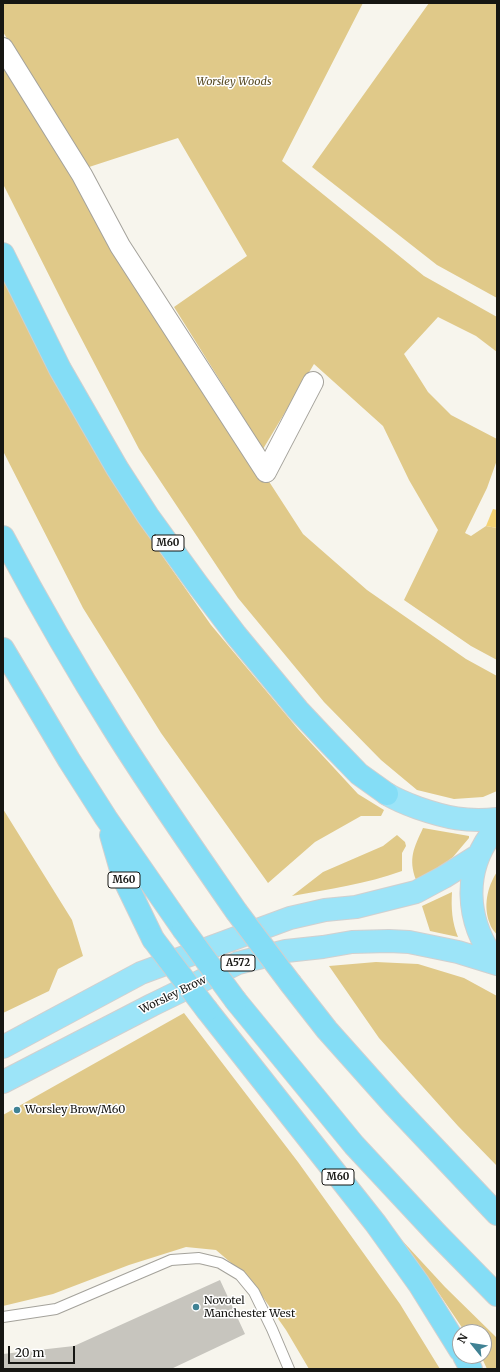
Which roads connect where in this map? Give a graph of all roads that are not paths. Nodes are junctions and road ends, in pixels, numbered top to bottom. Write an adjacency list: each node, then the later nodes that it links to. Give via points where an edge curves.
1 (3, 48): 3 (street, via 82,175 120,246 266,472)
2 (3, 254): 7 (highway, M60, via 60,369 148,516 226,622 298,710 359,774 397,800 455,819)
3 (314, 382)
4 (3, 536): 13 (highway, bridge, via 67,653 108,721 236,911 327,1030)
5 (3, 649): 6 (highway, M60)
6 (106, 818): 14 (highway, M60, bridge, via 236,1001 354,1145); 16 (highway, M60, bridge, via 123,878 153,939 376,1224 419,1284)
7 (497, 819)
8 (497, 827): 9 (highway, A572)
9 (479, 855): 10 (highway, A572, via 472,883 473,913 482,940); 11 (highway, A572, via 416,892 356,907 325,910 290,918 141,973)
10 (497, 963): 12 (highway, Worsley Brow / A572, via 409,942 352,942 286,951 238,963)
11 (3, 1047)
12 (3, 1082)
13 (497, 1214)
14 (497, 1296)
15 (3, 1317): 17 (lane, via 56,1309 171,1260 200,1258 220,1262 240,1274 254,1292)
16 (452, 1337)
17 (289, 1369)

